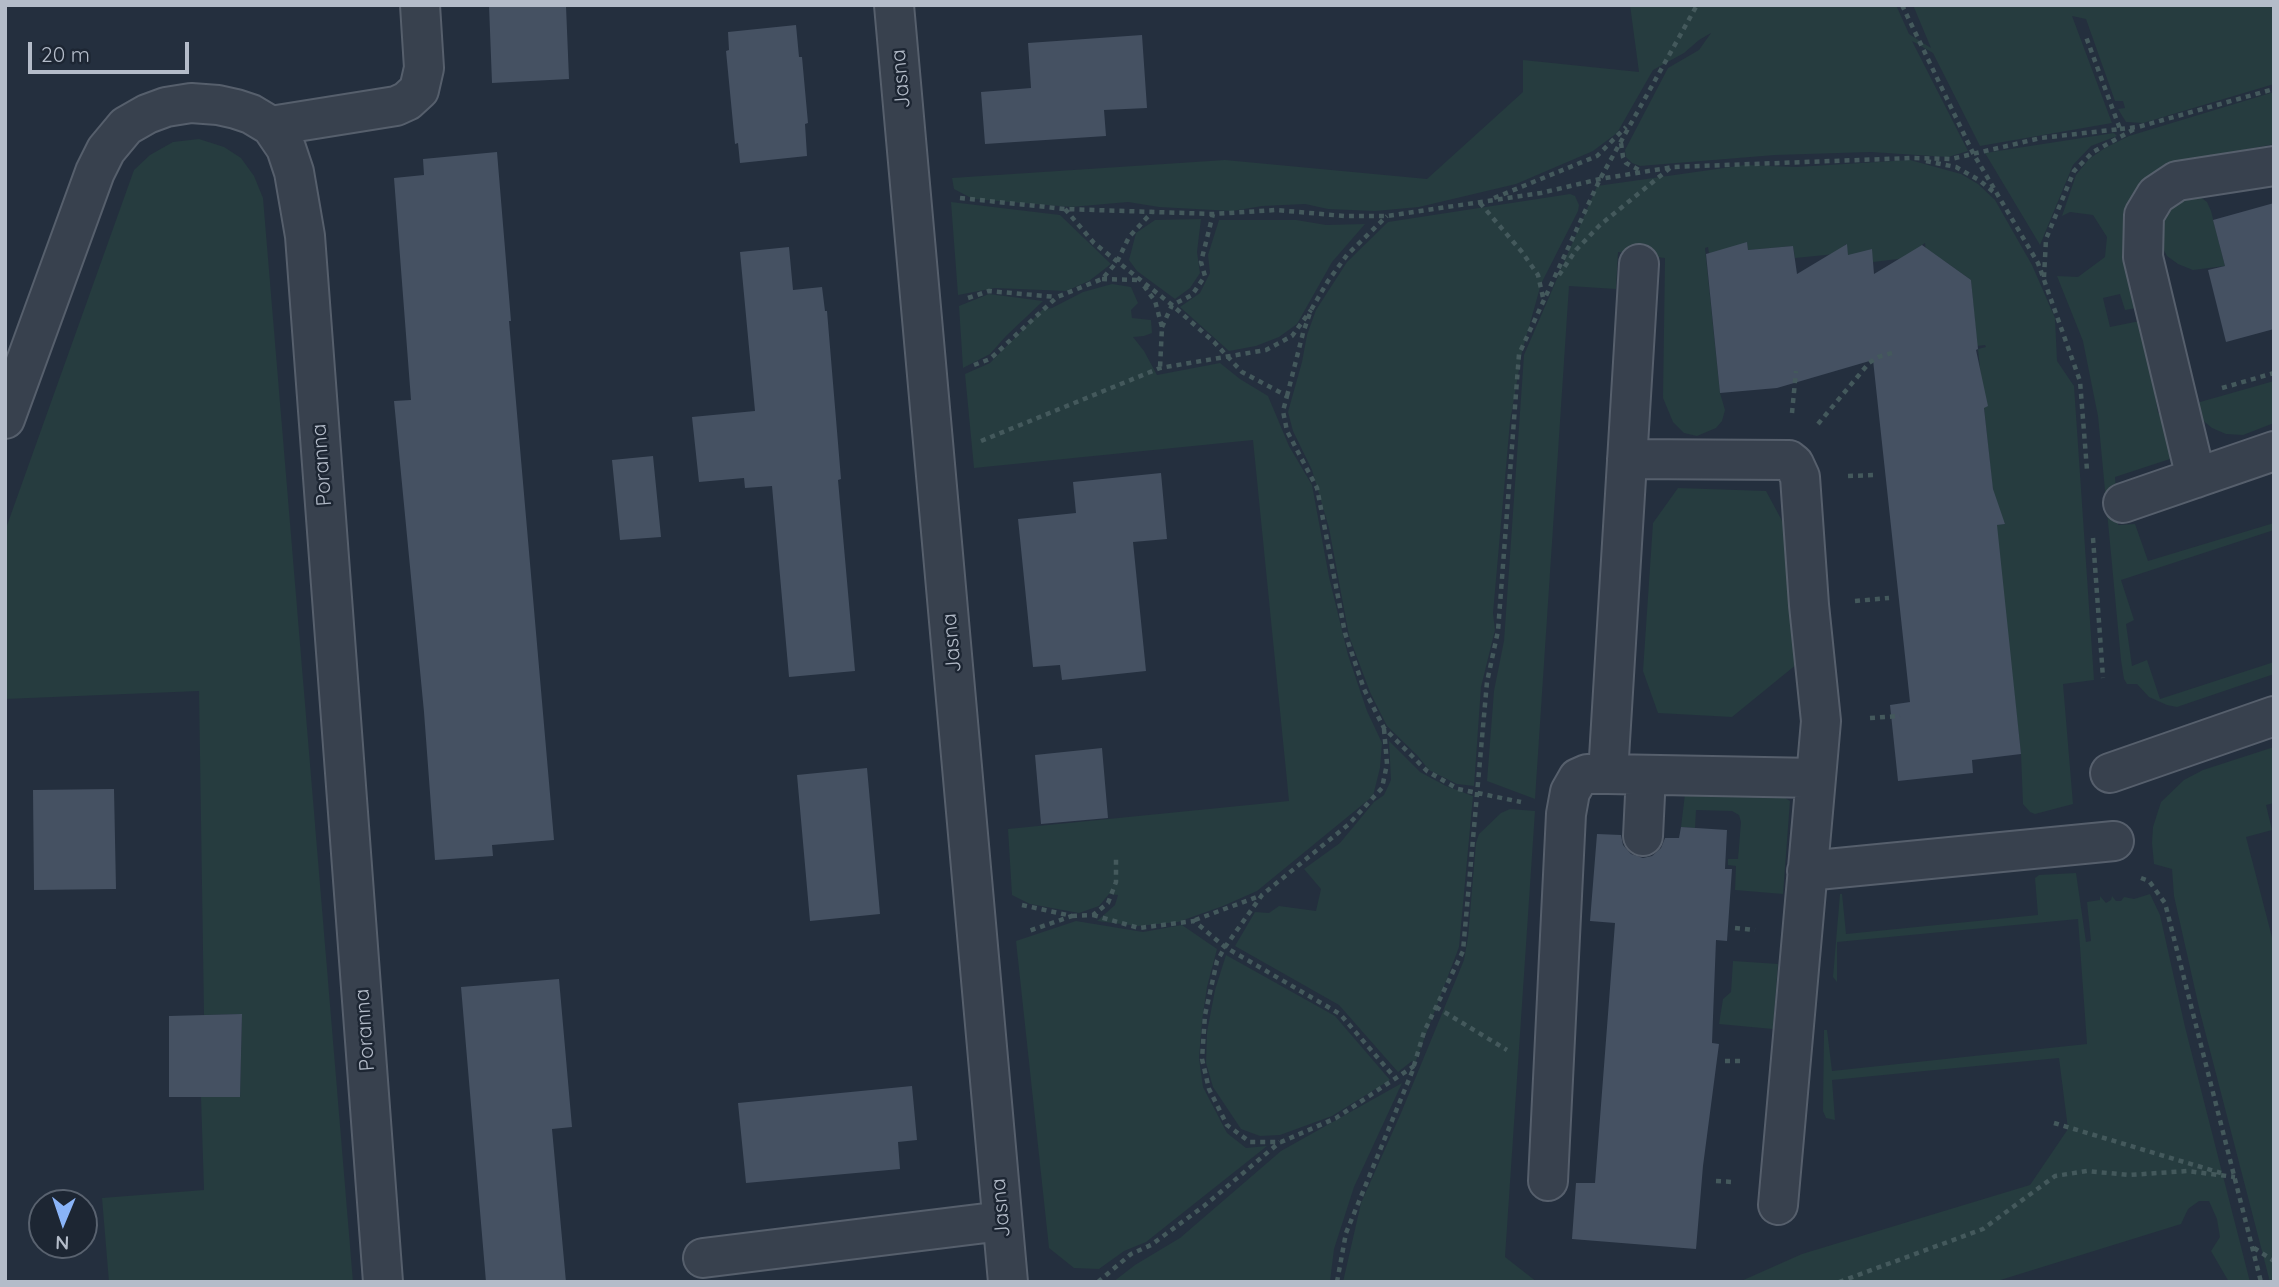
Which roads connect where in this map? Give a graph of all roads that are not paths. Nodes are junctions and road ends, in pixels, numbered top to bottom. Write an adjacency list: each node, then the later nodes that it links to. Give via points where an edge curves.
1 (420, 5): 3 (street, via 424,68 419,90 407,101)
2 (894, 5): 21 (street, Jasna)
3 (271, 126): 6 (street, via 236,109 191,103 166,107 126,126 95,172); 23 (street, Poranna, via 286,148 294,172 305,236)
4 (2274, 166): 9 (street, via 2176,181 2157,195 2144,215 2143,257)
5 (1639, 264): 8 (street)
6 (5, 419)
7 (2274, 451): 9 (street)
8 (1627, 458): 13 (street); 15 (street, via 1789,460 1794,464 1800,477 1821,721)
9 (2196, 478): 10 (street)
10 (2123, 503)
11 (2274, 716): 12 (street)
12 (2110, 773)
13 (1608, 774): 14 (street); 19 (street, via 1577,778 1566,814)
14 (1646, 775): 15 (street); 16 (street)
15 (1815, 778): 18 (street)
16 (1643, 836)
17 (2114, 841): 18 (street)
18 (1807, 871): 20 (street)
19 (1548, 1181)
20 (1778, 1205)
21 (1002, 1221): 22 (street); 24 (street, Jasna)
22 (703, 1258)
23 (383, 1282)
24 (1008, 1282)

